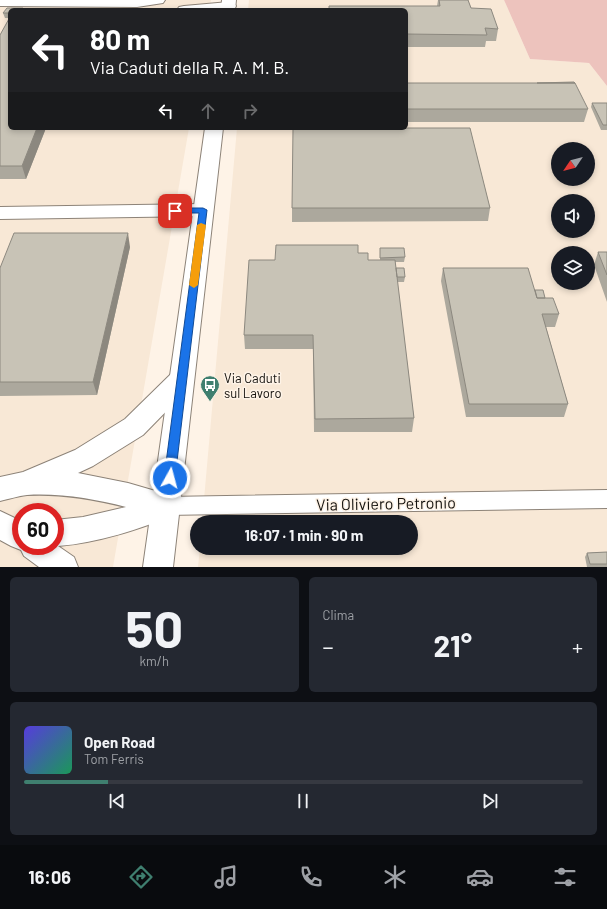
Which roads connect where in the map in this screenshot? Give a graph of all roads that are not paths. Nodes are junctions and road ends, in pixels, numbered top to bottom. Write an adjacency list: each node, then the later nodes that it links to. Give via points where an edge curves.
1 (158, 0): 4 (street)
2 (195, 0): 5 (street)
3 (0, 2): 4 (street)
4 (137, 3): 6 (street)
5 (229, 6): 7 (street)
6 (158, 8)
7 (206, 8)
8 (214, 130): 9 (street)
9 (203, 210): 10 (street); 11 (street)
10 (0, 212)
11 (182, 379): 12 (street, Via Oliviero Petronio, via 134,427 84,458); 14 (street)
12 (13, 486): 14 (street, Via Oliviero Petronio, via 61,483 96,487)
13 (607, 499): 14 (lane, Via Oliviero Petronio)
14 (166, 506): 15 (street, Via Oliviero Petronio, via 134,518); 18 (street)
15 (64, 532)
16 (46, 555): 17 (street)
17 (63, 567)
18 (158, 567)

